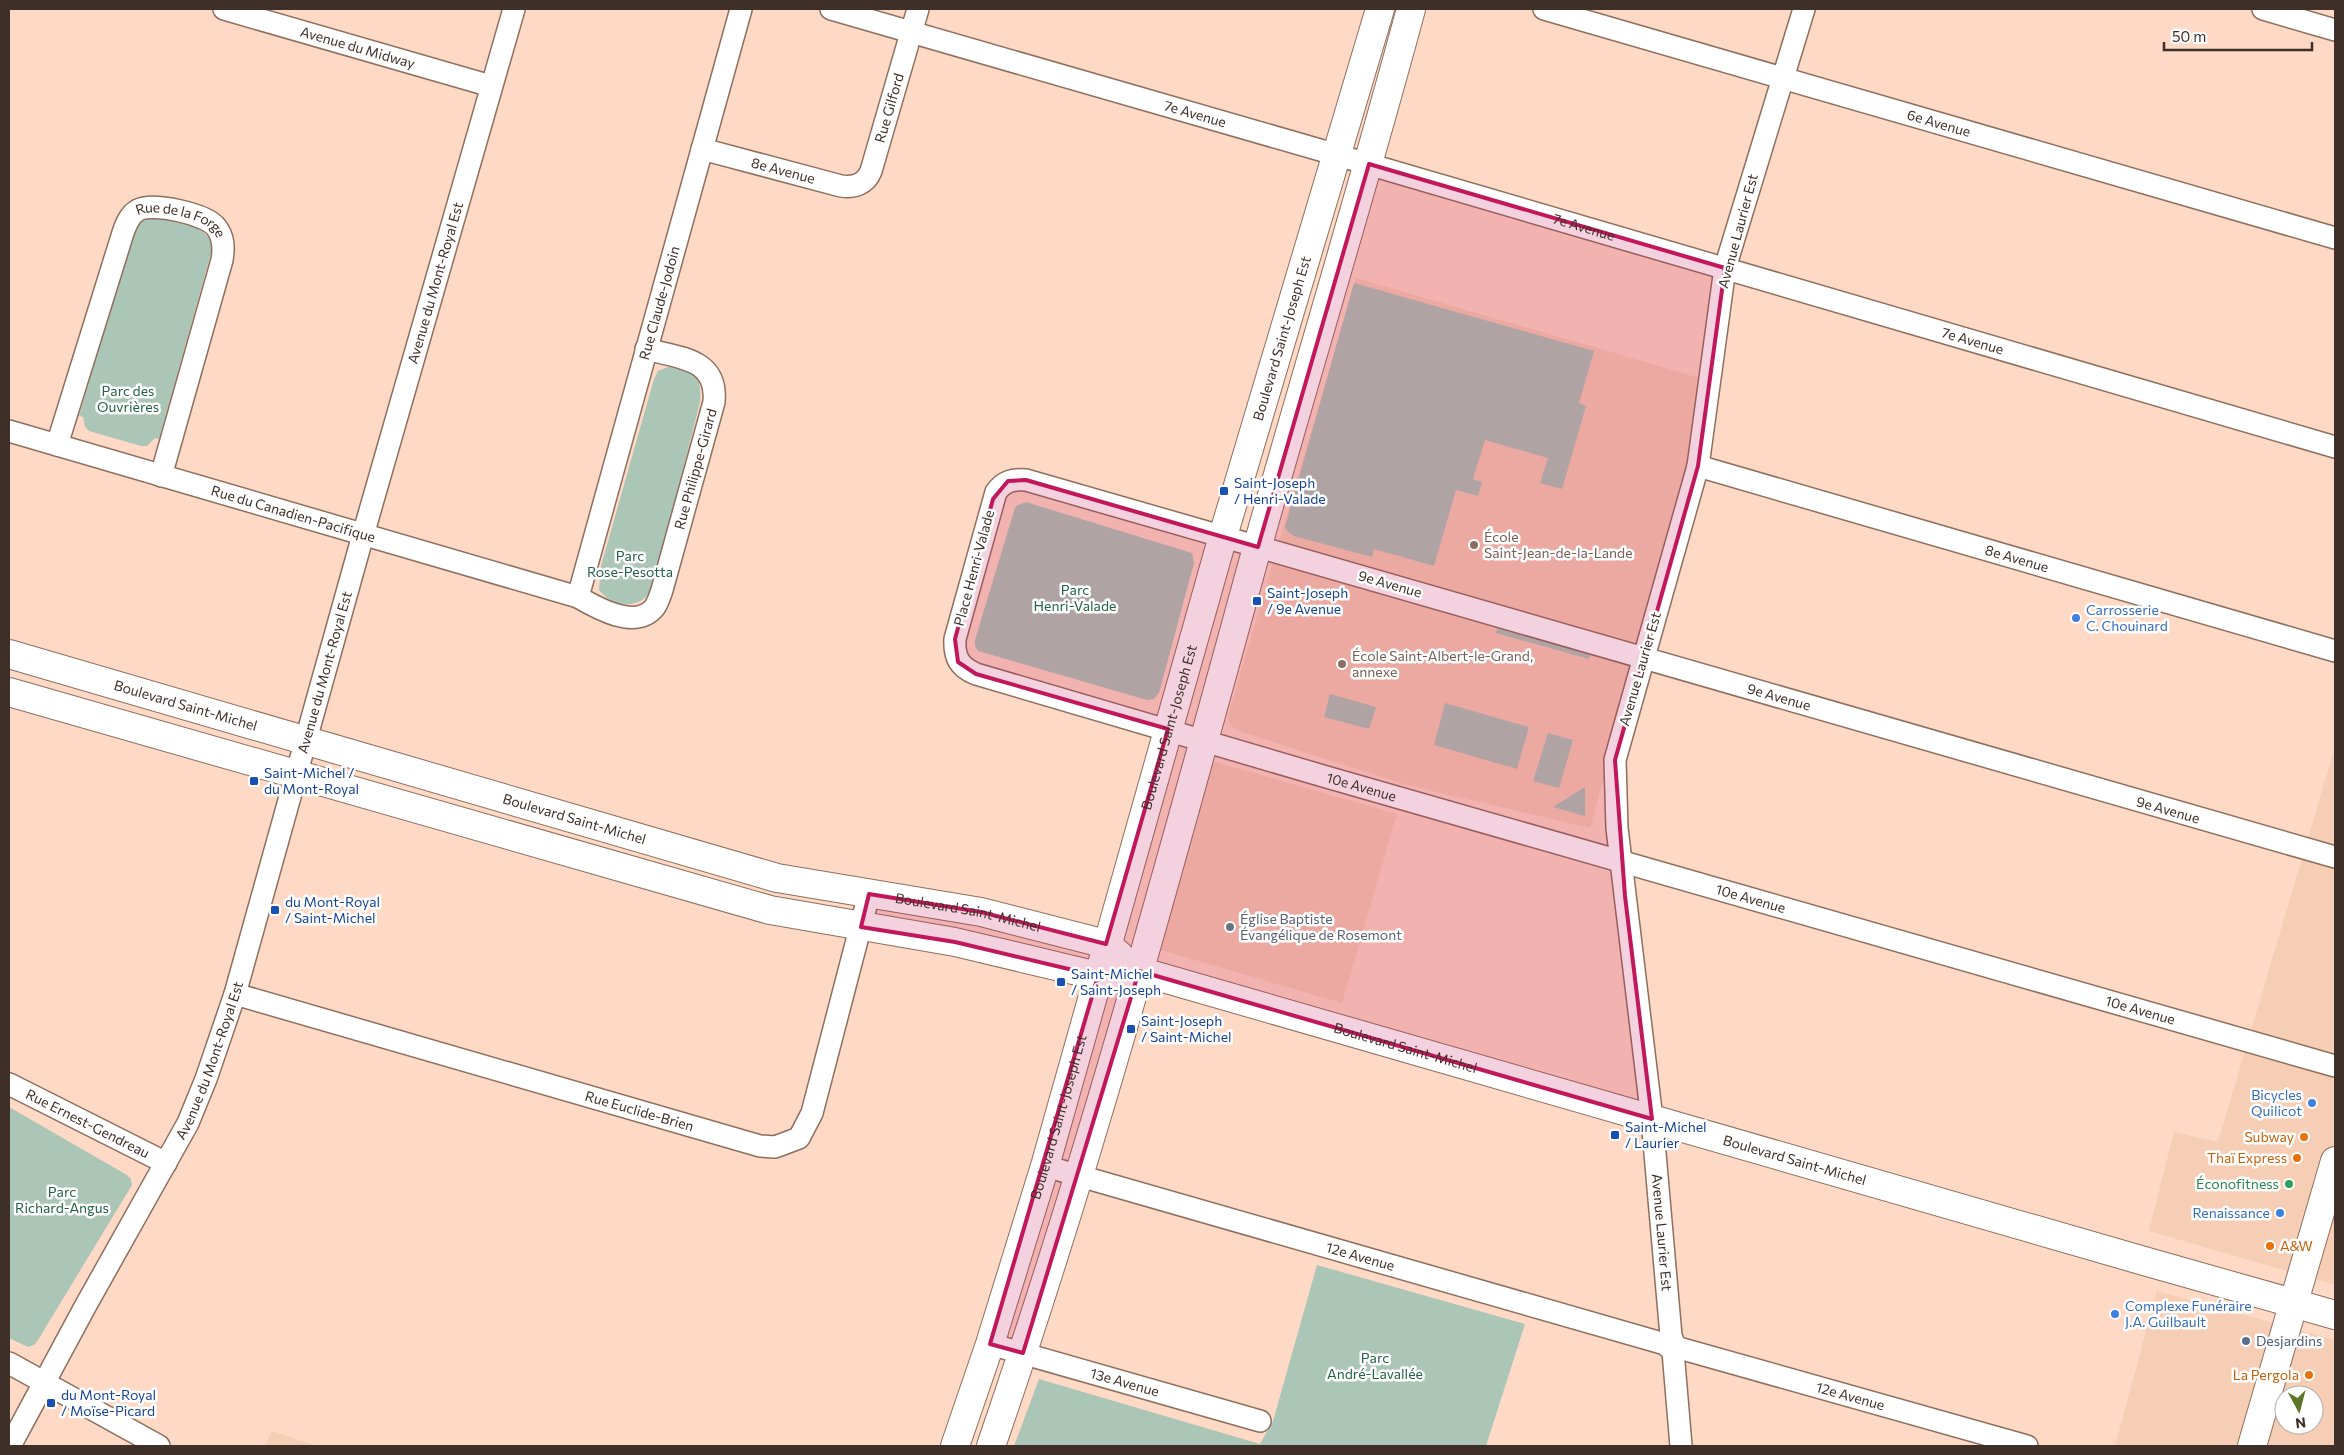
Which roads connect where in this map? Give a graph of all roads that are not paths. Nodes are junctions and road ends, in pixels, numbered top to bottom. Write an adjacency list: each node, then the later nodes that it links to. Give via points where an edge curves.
1 (224, 9): 14 (street, Avenue du Midway)
2 (514, 9): 14 (street, Avenue du Mont-Royal Est)
3 (741, 9): 15 (street, Rue Claude-Jodoin)
4 (830, 9): 12 (street, 7e Avenue)
5 (918, 9): 12 (street)
6 (1380, 9): 16 (main road, Boulevard Saint-Joseph Est)
7 (1411, 9): 17 (main road)
8 (1544, 9): 13 (street, 6e Avenue)
9 (1804, 9): 13 (street, Avenue Laurier Est)
10 (2263, 9): 11 (street)
11 (2335, 30)
12 (911, 32): 16 (street, 7e Avenue); 18 (street, Rue Gilford, via 871,171)
13 (1782, 77): 19 (street, 6e Avenue); 20 (street, Avenue Laurier Est)
14 (491, 86): 27 (street, Avenue du Mont-Royal Est)
15 (702, 149): 18 (street, 8e Avenue, via 841,186 854,187); 21 (street, Rue Claude-Jodoin)
16 (1338, 155): 17 (street, 7e Avenue); 28 (main road, Boulevard Saint-Joseph Est)
17 (1369, 164): 20 (street, 7e Avenue); 29 (main road)
18 (863, 182)
19 (2335, 238)
20 (1725, 268): 24 (street, 7e Avenue); 25 (street, Avenue Laurier Est)
21 (646, 349): 30 (street, Rue Claude-Jodoin); 30 (street, Rue Philippe-Girard, via 699,364 708,372 714,381 715,391 709,421 656,606 638,618 627,617 598,609)
22 (9, 431): 23 (street, Rue du Canadien-Pacifique)
23 (57, 445): 26 (street, Rue du Canadien-Pacifique); 26 (street, Rue de la Forge, via 131,216 137,210 159,206 206,218 221,235 224,247 222,260)
24 (2335, 447)
25 (1698, 466): 31 (street, 8e Avenue); 33 (street, Avenue Laurier Est)
26 (161, 476): 27 (street, Rue du Canadien-Pacifique)
27 (363, 535): 30 (street, Rue du Canadien-Pacifique); 36 (street, Avenue du Mont-Royal Est)
28 (1223, 536): 29 (street, 9e Avenue); 35 (main road, Boulevard Saint-Joseph Est); 35 (street, Place Henri-Valade, via 1026,480 1000,485 993,499 955,639 958,662 976,674)
29 (1258, 547): 33 (street, 9e Avenue); 37 (main road)
30 (578, 597)
31 (2335, 650)
32 (9, 654): 36 (main road, Boulevard Saint-Michel)
33 (1644, 657): 39 (street, 9e Avenue); 40 (street, Avenue Laurier Est, via 1615,760)
34 (9, 692): 38 (main road, Boulevard Saint-Michel)
35 (1168, 729): 37 (street, 10e Avenue); 43 (main road, Boulevard Saint-Joseph Est)
36 (306, 740): 38 (street, Avenue du Mont-Royal Est); 41 (main road, Boulevard Saint-Michel, via 777,878)
37 (1204, 742): 40 (street, 10e Avenue); 44 (main road)
38 (296, 774): 42 (main road, Boulevard Saint-Michel, via 770,910); 46 (street, Avenue du Mont-Royal Est)
39 (2335, 858)
40 (1621, 862): 47 (street, 10e Avenue); 49 (street, Avenue Laurier Est)
41 (869, 894): 42 (street, Rue Euclide-Brien); 43 (main road, Boulevard Saint-Michel, via 981,912)
42 (861, 927): 45 (main road, Boulevard Saint-Michel, via 955,942); 46 (street, Rue Euclide-Brien, via 812,1113 799,1138 775,1147 760,1146)
43 (1106, 944): 44 (main road, Boulevard Saint-Michel); 45 (main road, Boulevard Saint-Joseph Est)
44 (1139, 971): 45 (main road, Boulevard Saint-Michel); 49 (main road, Boulevard Saint-Michel); 53 (main road)
45 (1098, 976): 52 (main road, Boulevard Saint-Joseph Est)
46 (236, 994): 51 (street, Avenue du Mont-Royal Est, via 206,1080)
47 (2335, 1066)
48 (9, 1084): 51 (street, Rue Ernest-Gendreau)
49 (1652, 1119): 54 (main road, Boulevard Saint-Michel); 57 (street, Avenue Laurier Est)
50 (2335, 1161): 54 (main road)
51 (166, 1163): 60 (street, Avenue du Mont-Royal Est)
52 (1045, 1166): 53 (street, 12e Avenue); 56 (main road, Boulevard Saint-Joseph Est)
53 (1079, 1175): 57 (street, 12e Avenue, via 1641,1336); 58 (main road)
54 (2295, 1303): 55 (main road, Boulevard Saint-Michel); 68 (main road)
55 (2335, 1314)
56 (990, 1344): 58 (street, 13e Avenue); 64 (main road, Boulevard Saint-Joseph Est)
57 (1673, 1348): 66 (street, Avenue Laurier Est); 67 (street, 12e Avenue)
58 (1023, 1353): 61 (street, 13e Avenue); 65 (main road)
59 (9, 1362): 60 (street)
60 (46, 1382): 62 (street, Avenue du Mont-Royal Est); 63 (street)
61 (1260, 1421)
62 (10, 1446)
63 (159, 1446)
64 (955, 1446)
65 (991, 1446)
66 (1681, 1446)
67 (2027, 1446)
68 (2252, 1446)

